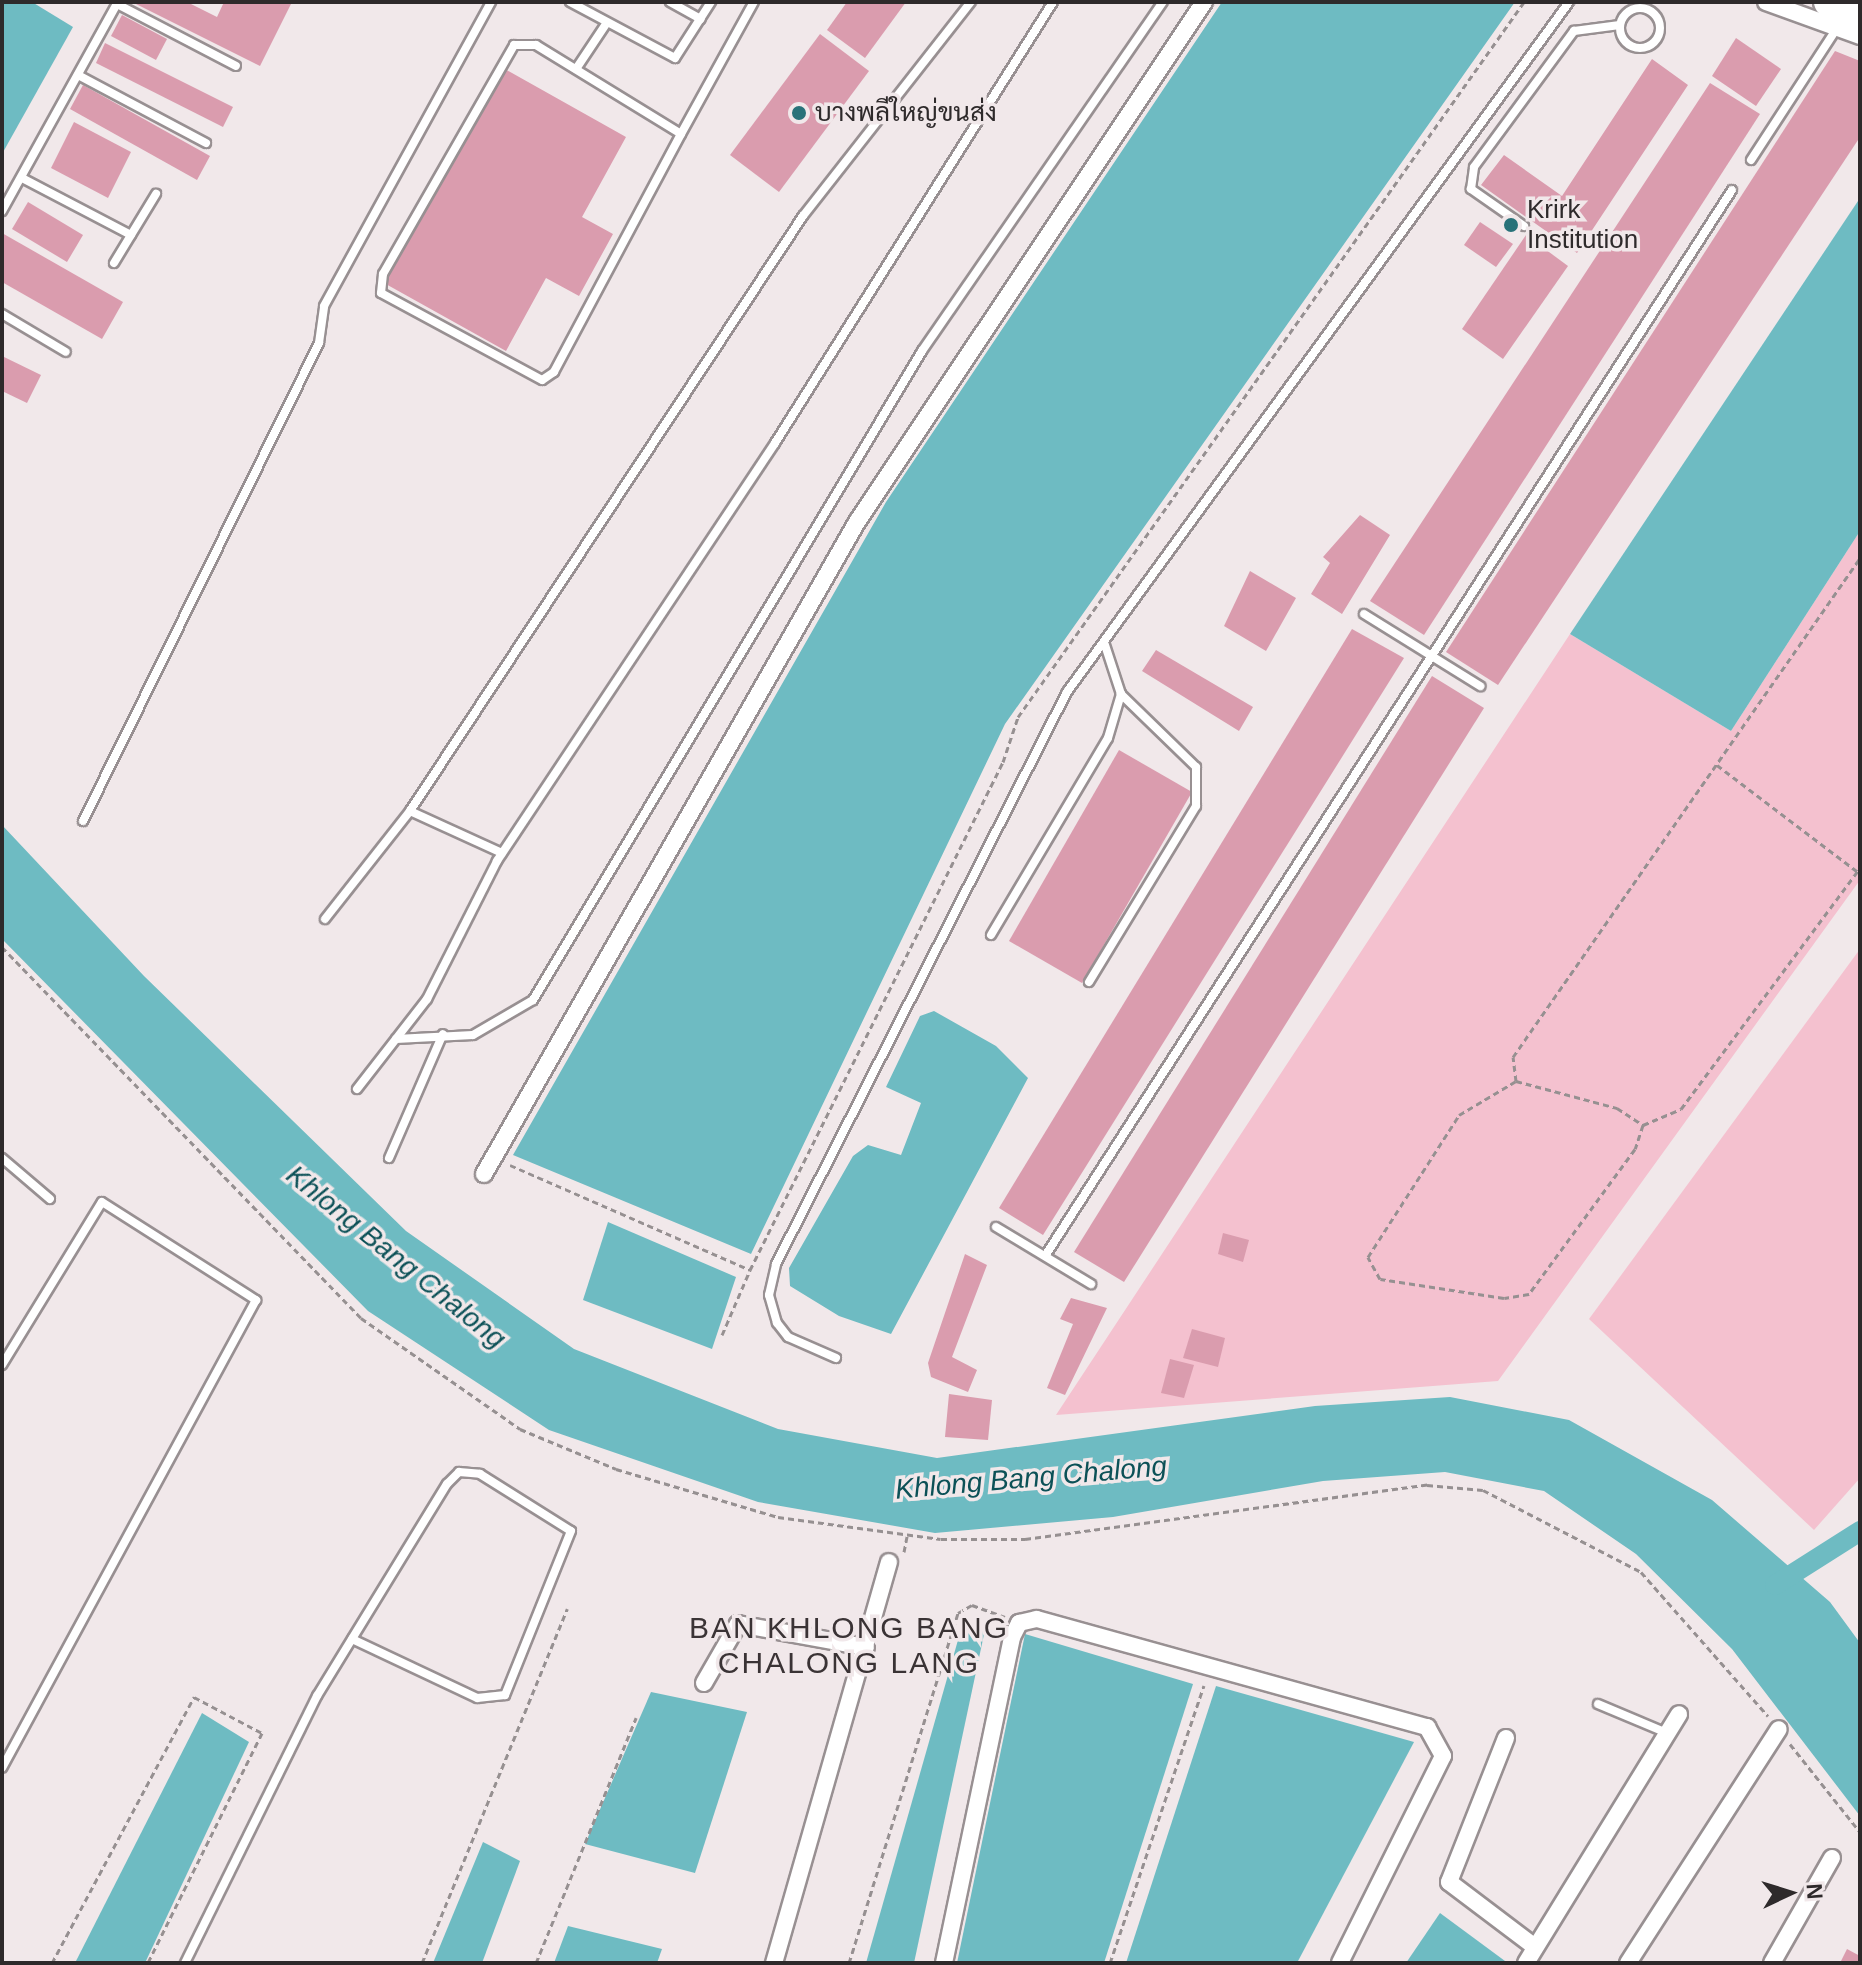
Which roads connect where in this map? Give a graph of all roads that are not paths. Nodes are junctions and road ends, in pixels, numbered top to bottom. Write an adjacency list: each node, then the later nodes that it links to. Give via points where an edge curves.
1 (491, 2): 41 (lane, via 324,306 319,343)
2 (570, 2): 17 (lane)
3 (670, 2): 16 (lane)
4 (711, 2): 16 (lane)
5 (754, 2): 23 (lane)
6 (971, 2): 40 (lane, via 803,216)
7 (1053, 2): 42 (lane, via 775,443)
8 (1163, 2): 46 (lane, via 922,351 533,1000 473,1035)
9 (1204, 2): 51 (street, via 857,522)
10 (1569, 2): 36 (lane)
11 (1657, 2): 14 (lane)
12 (1766, 2): 15 (street)
13 (118, 3): 20 (lane); 22 (lane)
14 (1651, 11): 18 (lane, via 1632,10); 18 (lane, via 1660,28 1646,48 1627,44)
15 (1842, 15): 19 (street); 25 (lane)
16 (701, 19): 17 (lane, via 675,58)
17 (606, 24): 21 (lane)
18 (1620, 25): 30 (lane, via 1574,31 1474,167 1471,189)
19 (1860, 36)
20 (236, 66)
21 (576, 69): 23 (lane); 23 (lane, via 536,45 514,45 501,59 383,274 381,293 392,303 542,380 554,372)
22 (78, 75): 24 (lane); 26 (lane)
23 (681, 134)
24 (206, 143)
25 (1751, 160)
26 (22, 178): 29 (lane); 31 (lane)
27 (1732, 190): 37 (lane)
28 (156, 194): 31 (lane)
29 (2, 211)
30 (1524, 226)
31 (131, 235): 32 (lane)
32 (114, 263)
33 (2, 314): 34 (lane)
34 (66, 352)
35 (1364, 614): 37 (lane)
36 (1105, 645): 39 (lane); 56 (lane, via 1067,692 776,1264 769,1295 777,1323 788,1337)
37 (1429, 654): 38 (lane); 54 (lane)
38 (1480, 686)
39 (1121, 694): 44 (lane, via 1108,738); 45 (lane, via 1196,767 1196,806)
40 (410, 811): 42 (lane); 43 (lane)
41 (83, 821)
42 (502, 853): 47 (lane, via 427,999)
43 (325, 919)
44 (991, 935)
45 (1089, 982)
46 (443, 1034): 47 (lane); 50 (lane)
47 (396, 1039): 48 (lane)
48 (357, 1089)
49 (2, 1158): 52 (lane)
50 (389, 1158)
51 (484, 1174)
52 (50, 1199)
53 (996, 1227): 54 (lane)
54 (1045, 1256): 55 (lane)
55 (1091, 1284)
56 (836, 1358)
57 (2, 1365): 67 (lane, via 102,1202 256,1300)
58 (889, 1562): 60 (street)
59 (352, 1639): 59 (lane, via 477,1698 505,1695 571,1531 480,1474 459,1472); 70 (lane)
60 (866, 1647): 61 (street, via 738,1624); 71 (street)
61 (704, 1683)
62 (1598, 1704): 64 (lane)
63 (1679, 1714): 64 (street)
64 (1668, 1734): 69 (street)
65 (1776, 1734): 75 (street)
66 (1506, 1738): 69 (street, via 1449,1882)
67 (2, 1768)
68 (1832, 1858): 76 (street)
69 (1535, 1947): 74 (street)
70 (185, 1963)
71 (774, 1963)
72 (944, 1963): 73 (street, via 1019,1623 1037,1619 1427,1727 1443,1756)
73 (1340, 1963)
74 (1526, 1963)
75 (1628, 1963)
76 (1772, 1963)

